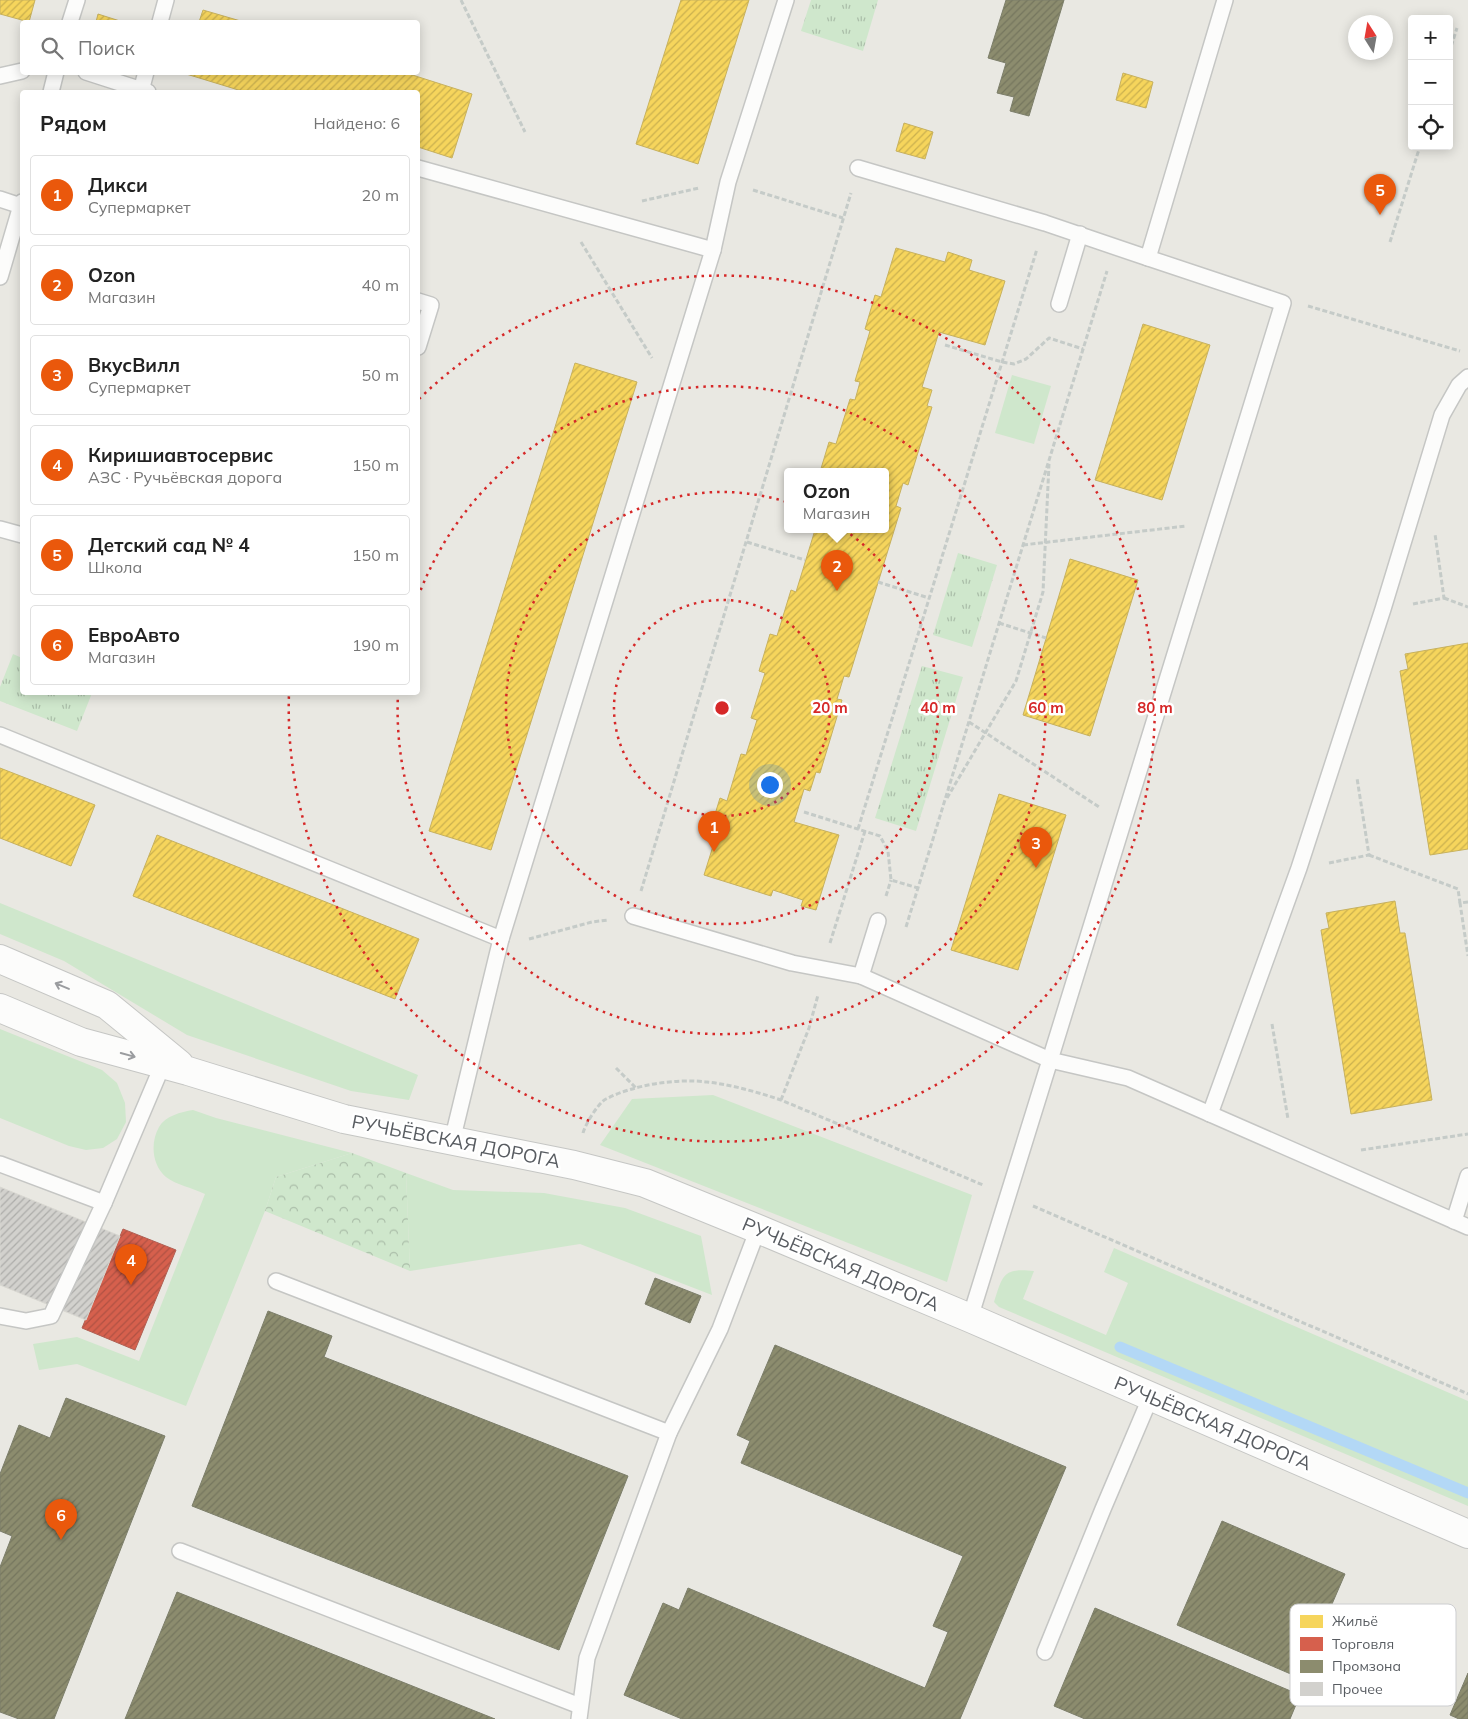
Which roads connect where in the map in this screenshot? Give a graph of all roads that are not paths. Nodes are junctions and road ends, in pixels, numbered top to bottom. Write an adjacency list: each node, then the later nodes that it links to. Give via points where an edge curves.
1 (77, 0): 5 (lane)
2 (166, 0): 6 (lane)
3 (786, 0): 21 (lane, via 728,182)
4 (1225, 0): 22 (lane)
5 (71, 20)
6 (161, 20)
7 (20, 71): 11 (lane)
8 (55, 75): 12 (lane)
9 (95, 75): 13 (lane)
10 (146, 75): 14 (lane)
11 (0, 76)
12 (52, 90)
13 (139, 90)
14 (145, 90)
15 (858, 168): 20 (lane)
16 (420, 169): 21 (lane)
17 (0, 199): 18 (lane)
18 (20, 204)
19 (20, 211): 23 (lane)
20 (1080, 234): 22 (lane); 25 (lane)
21 (713, 250): 33 (lane)
22 (1148, 258): 37 (lane, via 1283,303)
23 (0, 277)
24 (420, 302): 26 (lane, via 431,305)
25 (1059, 304)
26 (420, 341)
27 (1468, 377): 39 (lane, via 1442,415 1381,618 1299,868)
28 (0, 529): 29 (lane)
29 (20, 535)
30 (0, 735): 33 (lane)
31 (633, 916): 35 (lane, via 792,963)
32 (878, 921): 35 (lane)
33 (501, 939): 40 (lane)
34 (0, 959): 38 (street, РУЧЬЁВСКАЯ ДОРОГА, one-way to 34, via 107,1005)
35 (861, 976): 37 (lane)
36 (0, 1008): 38 (street, РУЧЬЁВСКАЯ ДОРОГА, one-way to 38, via 81,1042)
37 (1050, 1060): 39 (lane, via 1128,1078); 49 (lane)
38 (176, 1067): 40 (street, РУЧЬЁВСКАЯ ДОРОГА, via 344,1119); 43 (lane)
39 (1210, 1114): 44 (lane)
40 (452, 1141): 46 (street, РУЧЬЁВСКАЯ ДОРОГА, via 645,1183)
41 (0, 1164): 43 (lane)
42 (1468, 1176): 44 (lane)
43 (104, 1203): 48 (lane, via 51,1316 26,1321)
44 (1454, 1221): 45 (lane)
45 (1468, 1227)
46 (758, 1229): 49 (street, РУЧЬЁВСКАЯ ДОРОГА); 51 (lane, via 720,1329)
47 (276, 1281): 51 (lane)
48 (0, 1316)
49 (970, 1318): 50 (street, РУЧЬЁВСКАЯ ДОРОГА)
50 (1151, 1396): 52 (street, РУЧЬЁВСКАЯ ДОРОГА); 54 (lane)
51 (669, 1433): 55 (lane, via 586,1658)
52 (1468, 1534)
53 (180, 1551): 55 (lane)
54 (1045, 1652)
55 (580, 1712)

